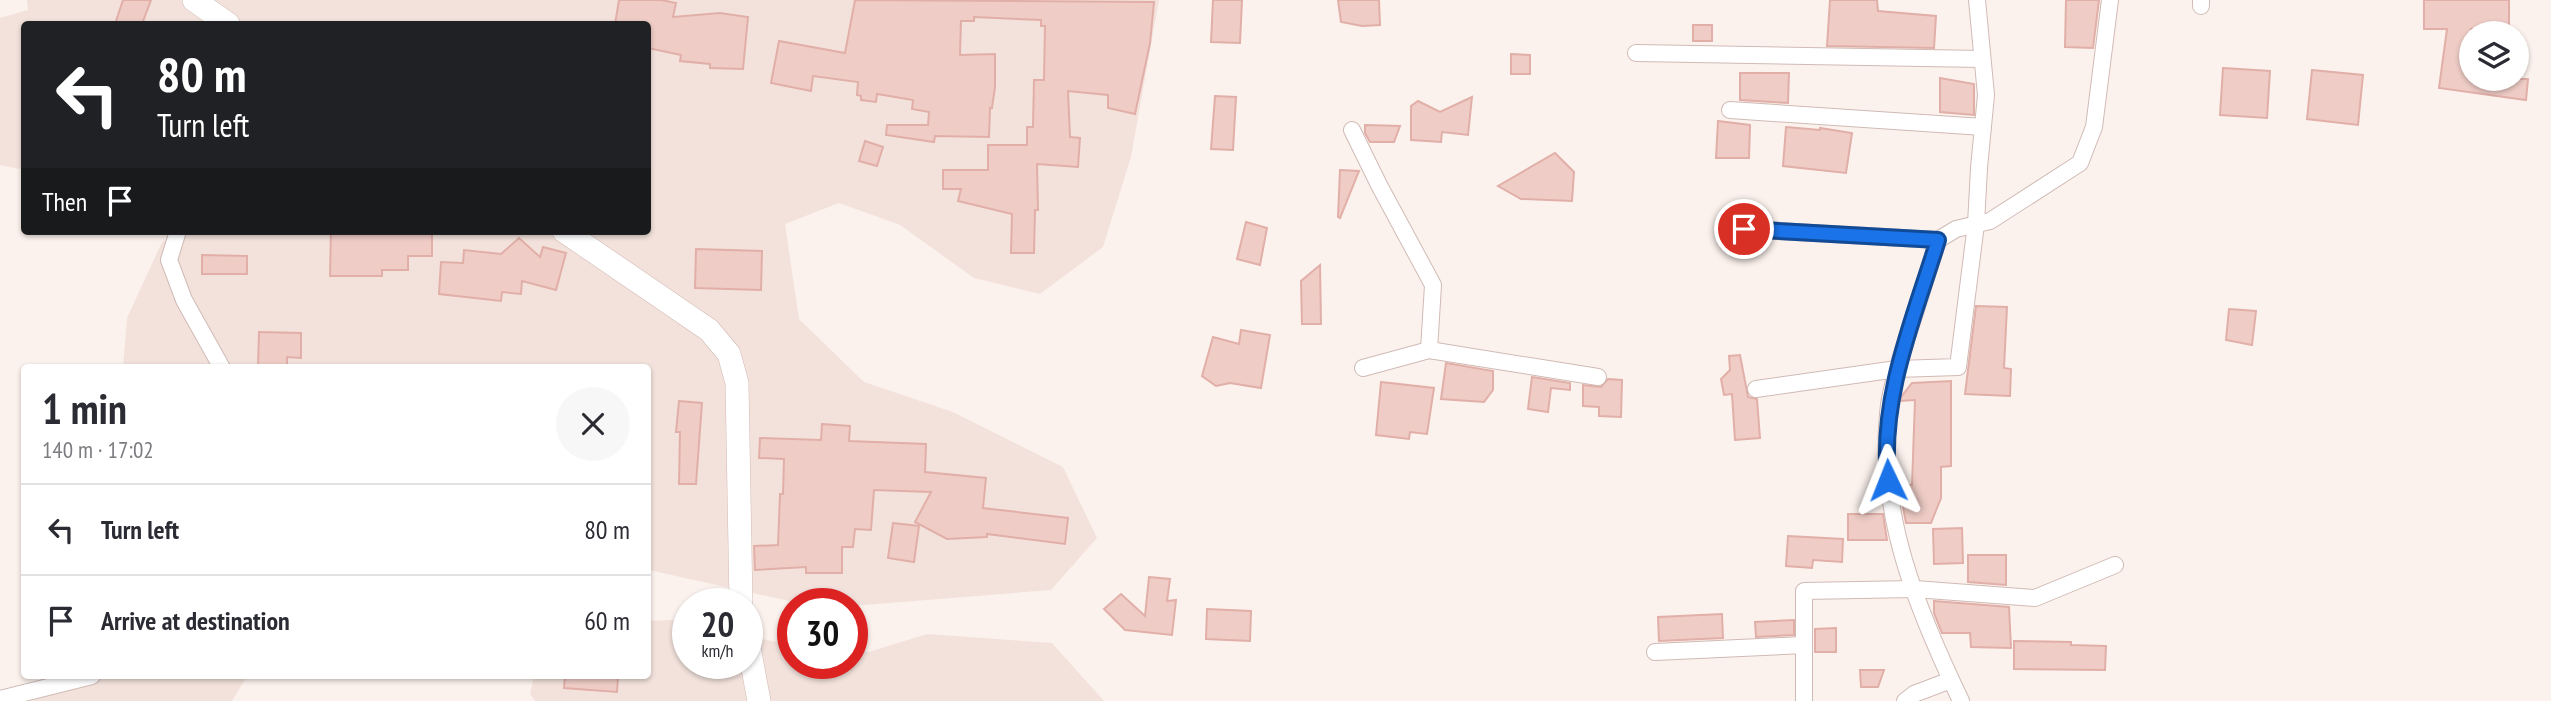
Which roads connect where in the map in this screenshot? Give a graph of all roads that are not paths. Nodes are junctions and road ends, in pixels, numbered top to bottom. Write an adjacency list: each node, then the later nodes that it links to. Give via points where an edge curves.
1 (194, 0): 4 (main road)
2 (1977, 0): 6 (street)
3 (2110, 0): 10 (street, via 2094,127 2080,163)
4 (224, 21)
5 (1636, 53): 6 (street)
6 (1982, 59): 8 (street)
7 (1730, 110): 8 (street)
8 (1983, 127): 10 (street)
9 (1352, 130): 15 (street, via 1433,285)
10 (1983, 223): 14 (street, via 1956,229); 18 (street, via 1958,367)
11 (1744, 229): 14 (street)
12 (177, 235): 16 (street, via 169,260 184,300)
13 (570, 235): 22 (main road, via 709,330 729,354 737,383)
14 (1938, 240): 18 (street)
15 (1429, 350): 17 (street); 19 (street)
16 (220, 364)
17 (1363, 368)
18 (1897, 369): 20 (street); 23 (street, via 1888,412 1889,500 1897,540)
19 (1598, 377)
20 (1756, 389)
21 (2115, 565): 23 (street, via 2035,598)
22 (741, 588)
23 (1915, 589): 24 (street, via 1804,592); 28 (street, via 1932,642)
24 (1804, 645): 25 (street); 31 (street)
25 (1655, 652)
26 (80, 679): 29 (street)
27 (755, 679): 30 (main road)
28 (1951, 680): 32 (street); 33 (street)
29 (0, 699)
30 (759, 701)
31 (1804, 701)
32 (1905, 701)
33 (1961, 701)

